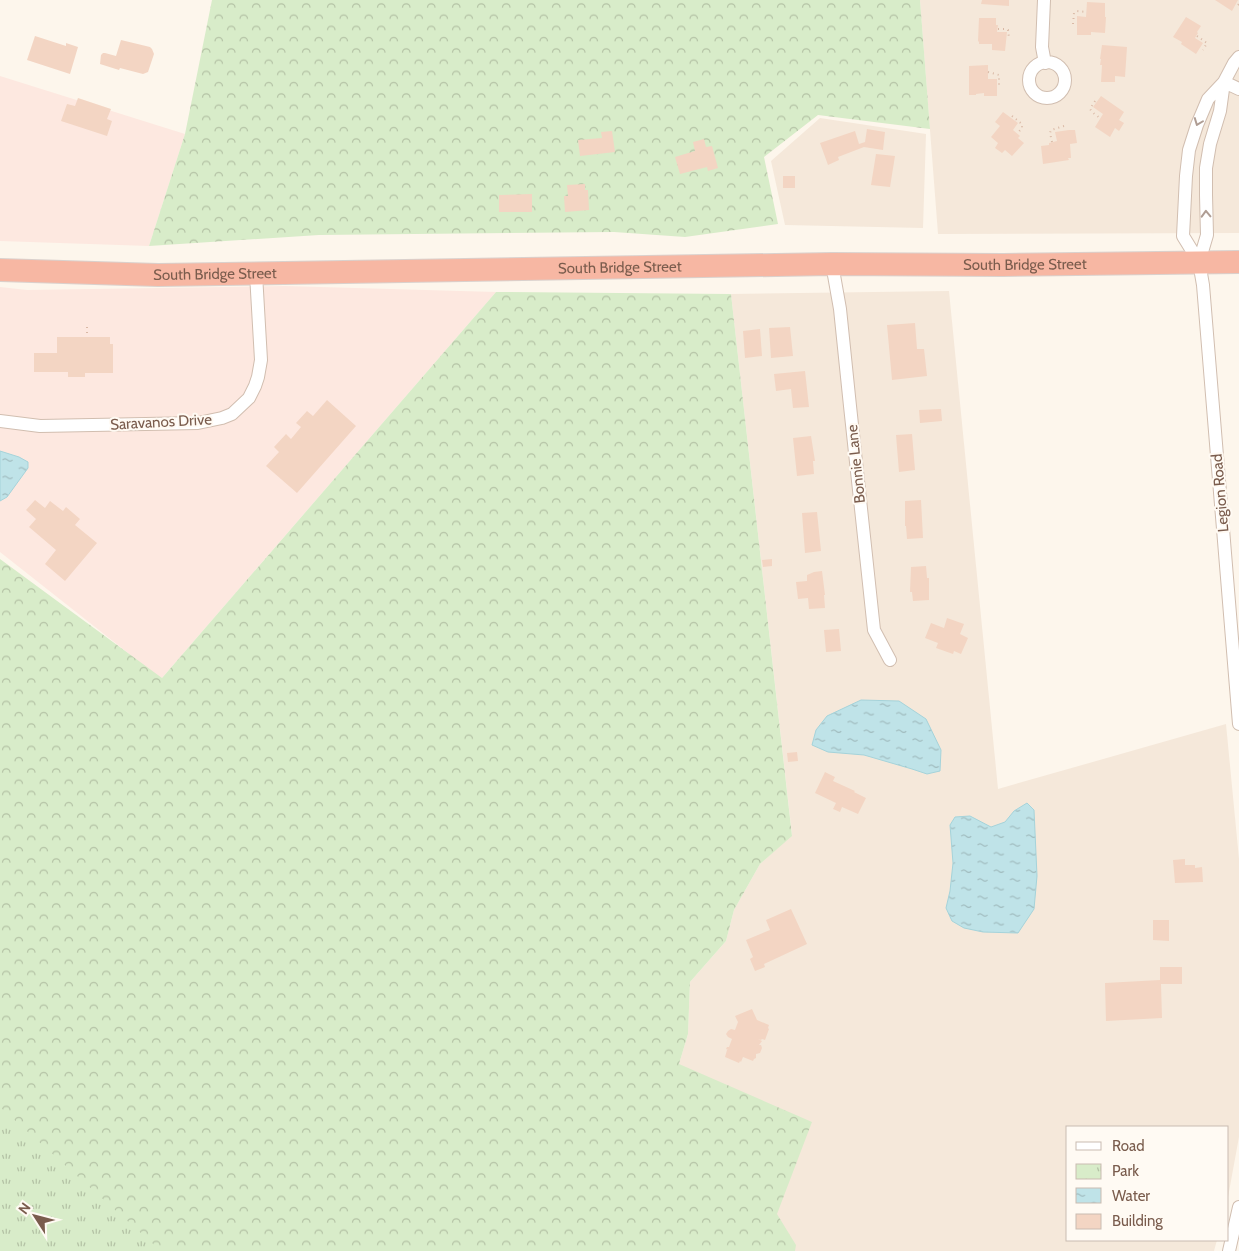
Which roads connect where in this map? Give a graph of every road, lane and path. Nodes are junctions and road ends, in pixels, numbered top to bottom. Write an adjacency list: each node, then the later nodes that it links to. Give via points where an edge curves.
1 (1044, 0): 9 (street, via 1042,47)
2 (1086, 12): 3 (path, via 1074,13)
3 (1073, 24)
4 (998, 29): 6 (path, via 1008,30)
5 (1197, 36): 7 (path, via 1207,42)
6 (1009, 38)
7 (1203, 50)
8 (1239, 57): 11 (street)
9 (1045, 62)
10 (988, 72): 12 (path, via 998,75)
11 (1224, 82): 13 (street); 20 (street, one-way to 11, via 1207,235 1206,168); 20 (street, one-way to 20, via 1208,99 1189,150 1183,236)
12 (999, 86)
13 (1239, 89)
14 (1095, 101): 16 (path, via 1090,109)
15 (1012, 116): 18 (path, via 1022,124)
16 (1100, 118)
17 (1064, 126): 19 (path, via 1051,130)
18 (1017, 134)
19 (1052, 142)
20 (1199, 262): 21 (highway, South Bridge Street); 22 (highway, South Bridge Street); 29 (street, Legion Road)
21 (1239, 262)
22 (832, 264): 24 (highway, South Bridge Street); 28 (street, Bonnie Lane, via 840,308 874,630)
23 (0, 270): 24 (highway, South Bridge Street, via 149,275)
24 (256, 274): 27 (street, Saravanos Drive, via 261,360 249,398 232,414 198,423 40,426)
25 (87, 327): 26 (path)
26 (87, 337)
27 (0, 421)
28 (890, 660)
29 (1239, 724)
30 (1239, 1207): 31 (street)
31 (1229, 1251)

